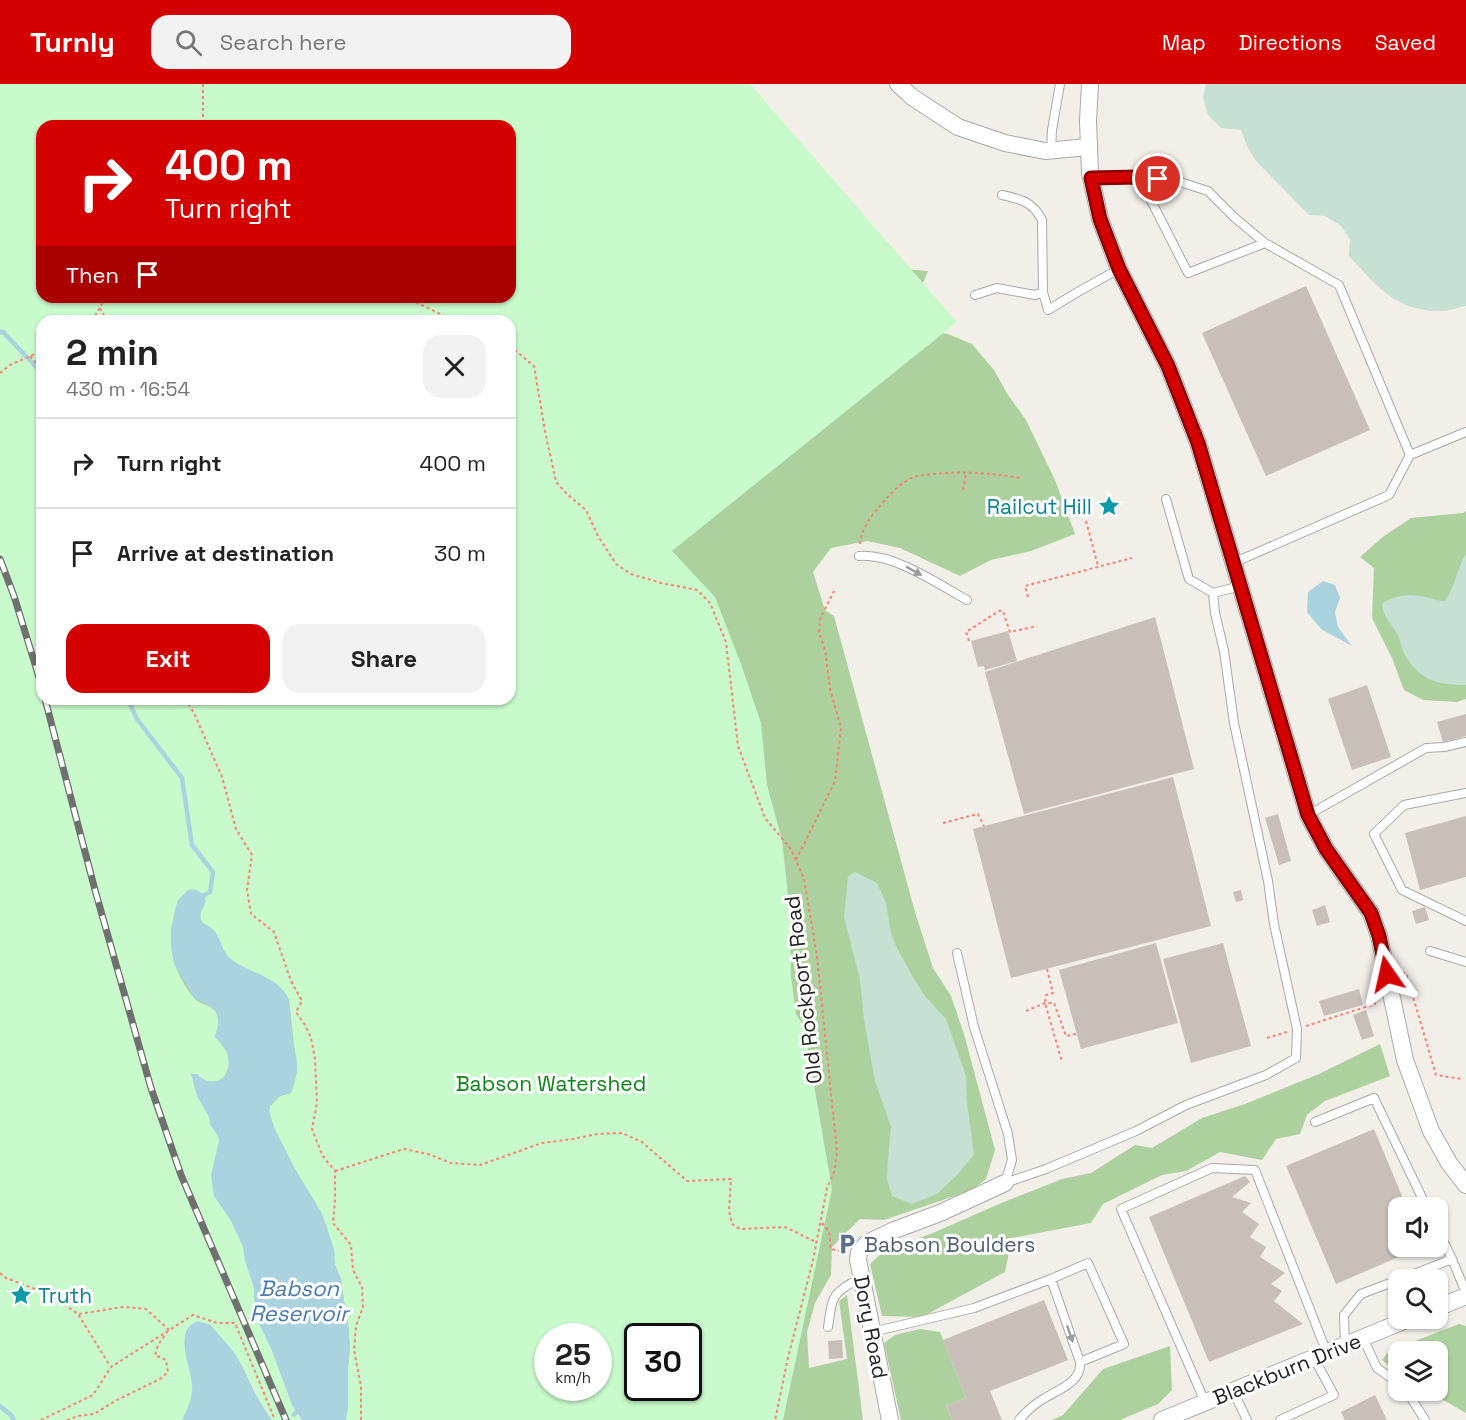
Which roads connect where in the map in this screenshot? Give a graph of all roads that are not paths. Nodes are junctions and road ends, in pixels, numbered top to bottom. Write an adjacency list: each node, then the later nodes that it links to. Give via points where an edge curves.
1 (898, 84): 5 (street, via 958,127 1005,143)
2 (1060, 84): 5 (lane)
3 (1090, 84): 4 (street)
4 (1089, 147): 5 (street); 7 (street)
5 (1051, 150)
6 (1139, 177): 7 (lane); 9 (lane, via 1177,181 1208,191); 9 (lane, via 1188,273)
7 (1091, 178): 10 (street, via 1100,219)
8 (1002, 195): 11 (lane, via 1029,202 1038,212)
9 (1265, 243): 14 (lane, via 1339,285)
10 (1119, 269): 11 (lane, via 1048,310); 17 (street, via 1168,366 1198,443)
11 (1043, 292): 12 (lane, via 1035,295 997,288)
12 (975, 296)
13 (1466, 432): 14 (lane)
14 (1410, 455): 17 (lane, via 1389,495)
15 (1166, 499): 19 (lane, via 1189,579)
16 (860, 556): 20 (lane, one-way to 20, via 896,561)
17 (1233, 563): 18 (street)
18 (1241, 586): 19 (lane); 23 (street)
19 (1213, 593): 29 (lane, via 1234,723 1297,1029 1296,1058 1266,1075 1186,1105 1136,1131)
20 (967, 600)
21 (1466, 742): 23 (lane, via 1426,748)
22 (1466, 793): 24 (lane, via 1404,805 1374,834 1402,890)
23 (1308, 815): 30 (street, via 1326,849 1371,913 1405,1060 1431,1131)
24 (1466, 921)
25 (1430, 951): 27 (lane)
26 (957, 952): 29 (lane, via 974,1027 1008,1134 1012,1160)
27 (1466, 962)
28 (1314, 1122): 31 (lane, via 1374,1098)
29 (1005, 1183): 35 (street, Dory Road, via 867,1243 859,1252)
30 (1466, 1185)
31 (1422, 1197)
32 (1448, 1251): 33 (lane)
33 (1452, 1259): 34 (lane); 38 (lane)
34 (1426, 1269)
35 (862, 1277): 40 (lane, via 838,1291 832,1301); 42 (street, Dory Road)
36 (1051, 1279): 42 (lane, via 975,1308); 46 (lane, one-way to 46); 46 (lane, via 1088,1263 1124,1344)
37 (1388, 1284): 44 (lane, via 1361,1294 1344,1315)
38 (1466, 1294): 39 (street)
39 (1448, 1303)
40 (828, 1327)
41 (1388, 1328): 43 (street, Blackburn Drive)
42 (872, 1332): 51 (street, Dory Road)
43 (1364, 1338): 44 (street, Blackburn Drive); 47 (lane, via 1377,1368)
44 (1344, 1346): 45 (street, Blackburn Drive)
45 (1320, 1356): 48 (street, Blackburn Drive); 50 (lane, via 1255,1170 1212,1168 1121,1209); 55 (lane, via 1334,1395)
46 (1080, 1362): 52 (lane, via 1081,1370 1073,1381)
47 (1388, 1376)
48 (1233, 1391): 50 (street, Blackburn Drive); 54 (lane)
49 (1413, 1401): 56 (lane)
50 (1205, 1402): 53 (street, Blackburn Drive)
51 (890, 1420)
52 (1018, 1420)
53 (1162, 1420)
54 (1246, 1420)
55 (1280, 1420)
56 (1425, 1420)

